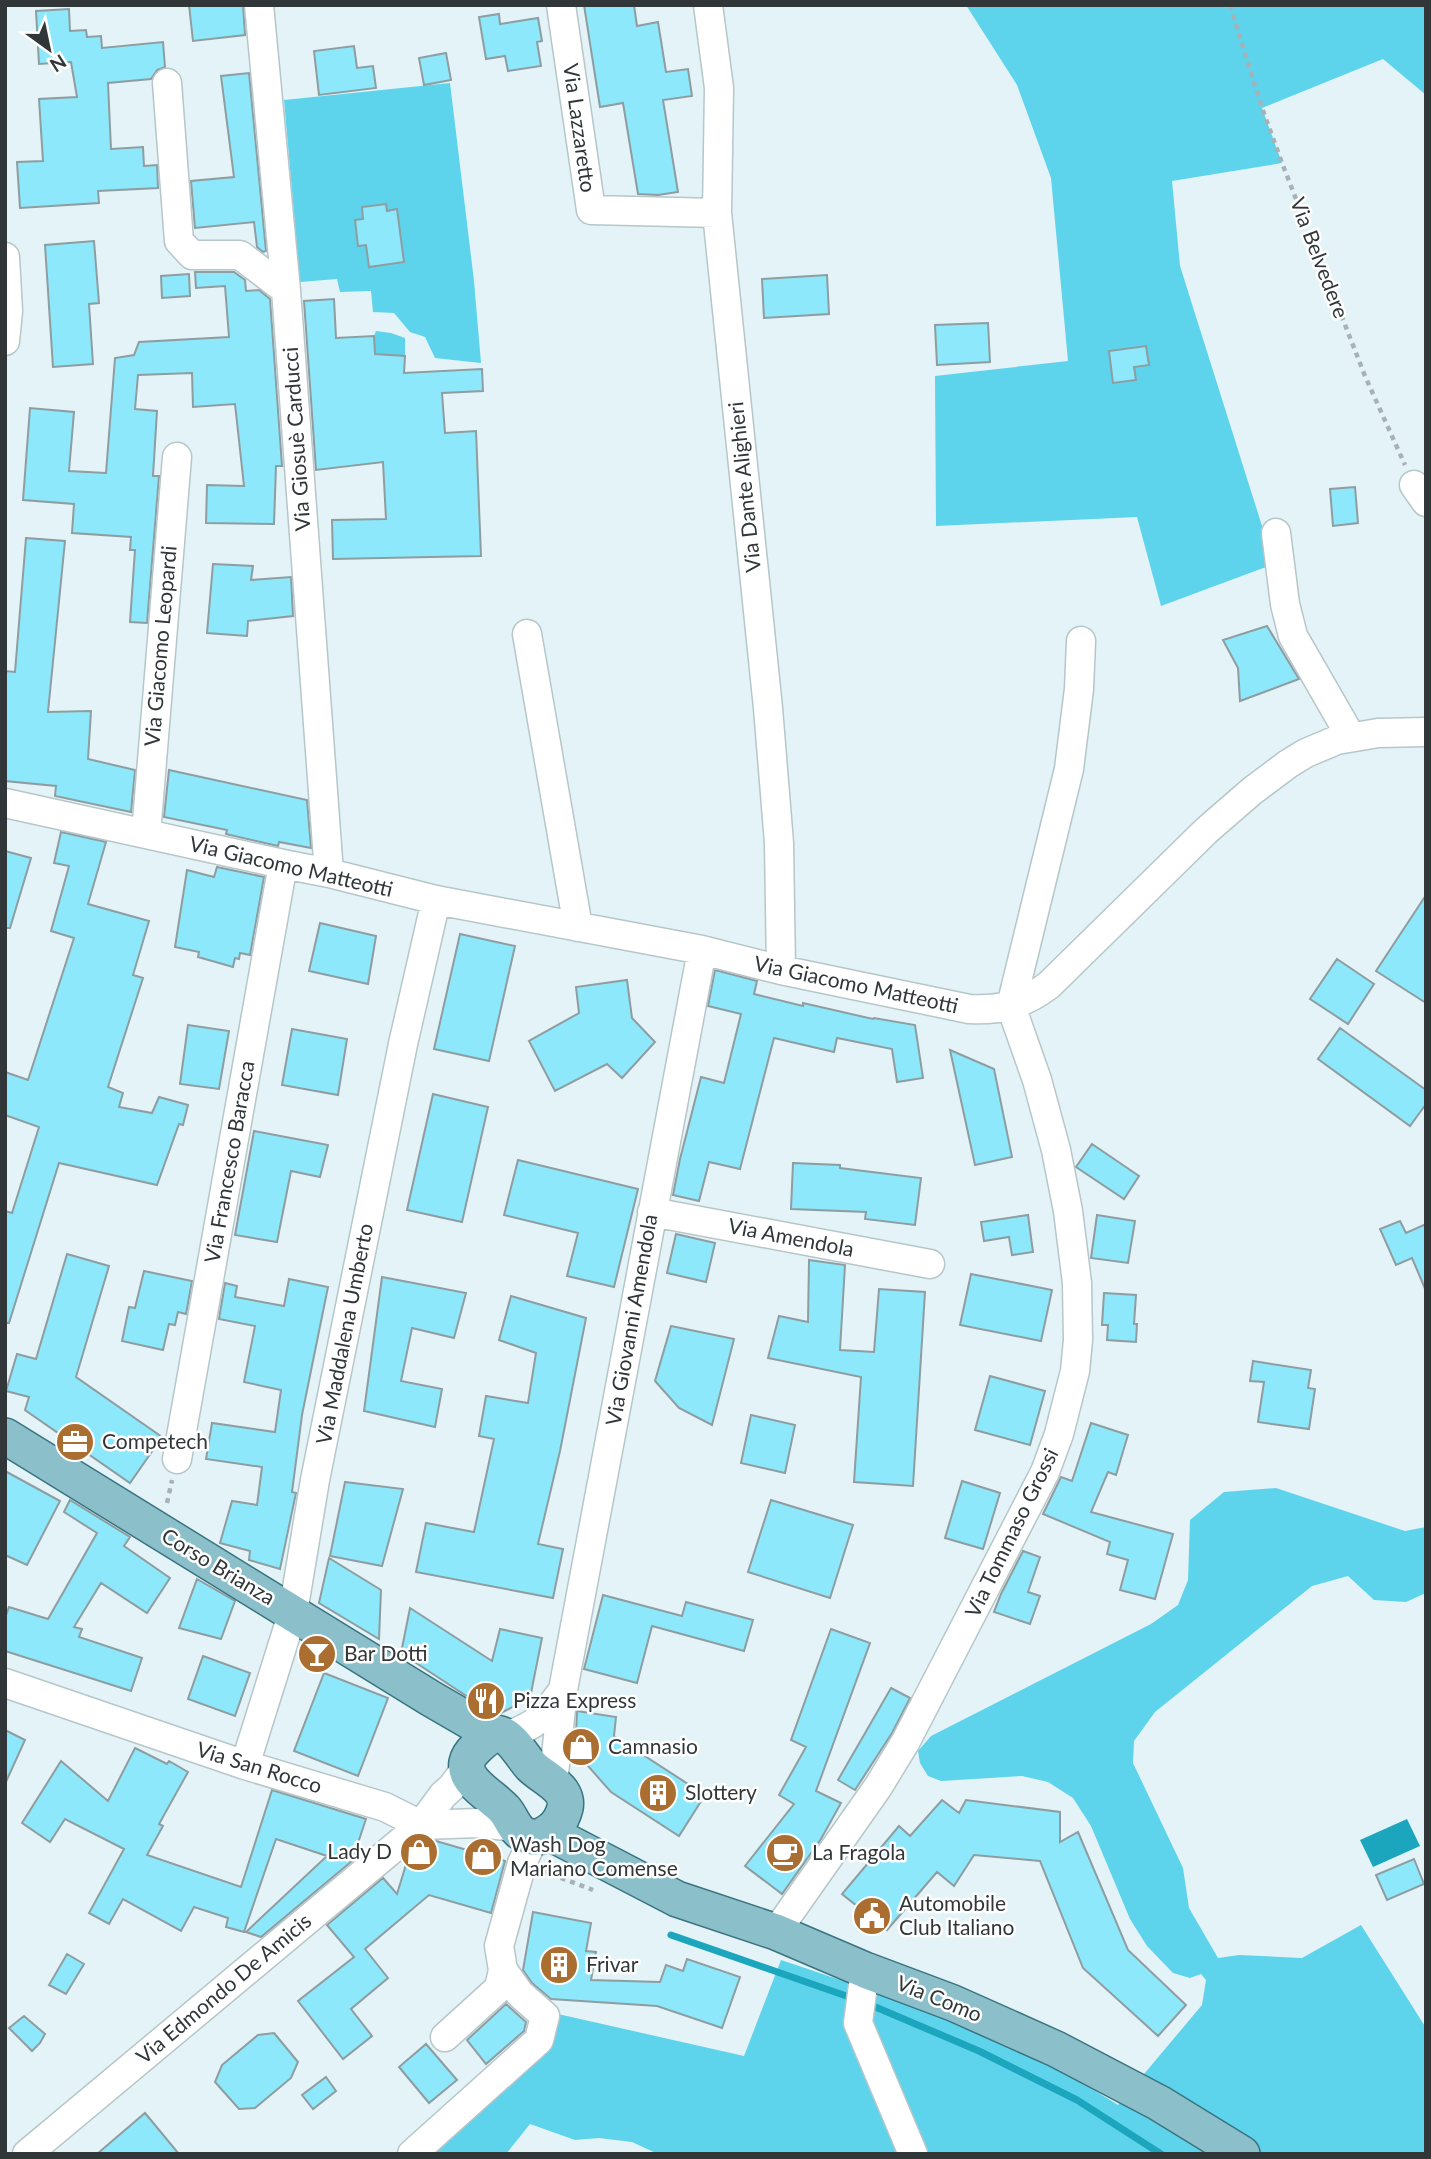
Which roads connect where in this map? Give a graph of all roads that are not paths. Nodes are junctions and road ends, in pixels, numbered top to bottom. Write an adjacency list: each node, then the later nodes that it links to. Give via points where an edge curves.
1 (259, 5): 7 (street, Via Giosuè Carducci)
2 (561, 5): 5 (street, Via Lazzaretto, via 591,209)
3 (708, 5): 5 (street, Via Dante Alighieri, via 719,88)
4 (167, 83): 7 (street, via 179,241 192,255 240,255)
5 (717, 213): 22 (street, Via Dante Alighieri, via 768,708 779,843)
6 (5, 257): 8 (street)
7 (286, 290): 18 (street, Via Giosuè Carducci)
8 (5, 341)
9 (177, 457): 16 (street, Via Giacomo Leopardi)
10 (1276, 533): 14 (street, via 1284,604 1293,636)
11 (527, 634): 20 (street)
12 (1081, 641): 23 (street, via 1069,769)
13 (1426, 732): 14 (street, Via Giacomo Matteotti)
14 (1351, 737): 23 (street, Via Giacomo Matteotti, via 1306,753 1252,791 1056,978 1034,996)
15 (5, 803): 16 (street, Via Giacomo Matteotti)
16 (146, 834): 17 (street, Via Giacomo Matteotti)
17 (283, 864): 18 (street, Via Giacomo Matteotti); 27 (street, Via Francesco Baracca)
18 (329, 873): 19 (street, Via Giacomo Matteotti)
19 (436, 900): 20 (street, Via Giacomo Matteotti); 28 (street, Via Maddalena Umberto, via 403,1044)
20 (578, 927): 21 (street, Via Giacomo Matteotti)
21 (702, 950): 22 (street, Via Giacomo Matteotti); 24 (street, Via Giovanni Amendola)
22 (781, 970): 23 (street, Via Giacomo Matteotti, via 969,1009)
23 (1011, 1006): 39 (street, Via Tommaso Grossi, via 1050,1126 1073,1242 1079,1308 1074,1371 1062,1425 1045,1472 892,1766)
24 (652, 1212): 25 (street, Via Amendola); 30 (street, Via Giovanni Amendola)
25 (930, 1264)
26 (5, 1436): 28 (main road, Corso Brianza)
27 (177, 1459)
28 (293, 1612): 31 (main road, Corso Brianza, via 430,1698 448,1723); 32 (street, Via Maddalena Umberto)
29 (5, 1683): 32 (street, Via San Rocco)
30 (563, 1690): 31 (street, Via Giovanni Amendola, via 530,1727); 33 (street, Via Giovanni Amendola)
31 (484, 1749): 33 (main road, Via Como, via 534,1768); 34 (street, Via Edmondo De Amicis); 37 (main road, via 476,1786)
32 (245, 1765): 35 (street, Via San Rocco)
33 (560, 1792): 37 (main road, via 561,1819); 38 (main road, Via Como)
34 (443, 1795): 35 (street); 36 (street, Via Edmondo De Amicis)
35 (385, 1807): 36 (street, Via San Rocco)
36 (421, 1825): 37 (street, Via San Rocco, via 478,1823); 43 (street, Via Edmondo De Amicis)
37 (533, 1832): 38 (main road, Via Como); 40 (street, via 499,1946)
38 (624, 1871): 39 (main road, Via Como, via 677,1899)
39 (776, 1932): 41 (main road, Via Como)
40 (503, 1970): 42 (street, via 499,1988); 44 (street, via 520,1994 545,2016 538,2040)
41 (865, 1970): 45 (street, via 858,2023); 46 (main road, Via Como, via 1056,2049 1159,2103)
42 (445, 2037)
43 (27, 2154)
44 (412, 2154)
45 (913, 2154)
46 (1242, 2154)

